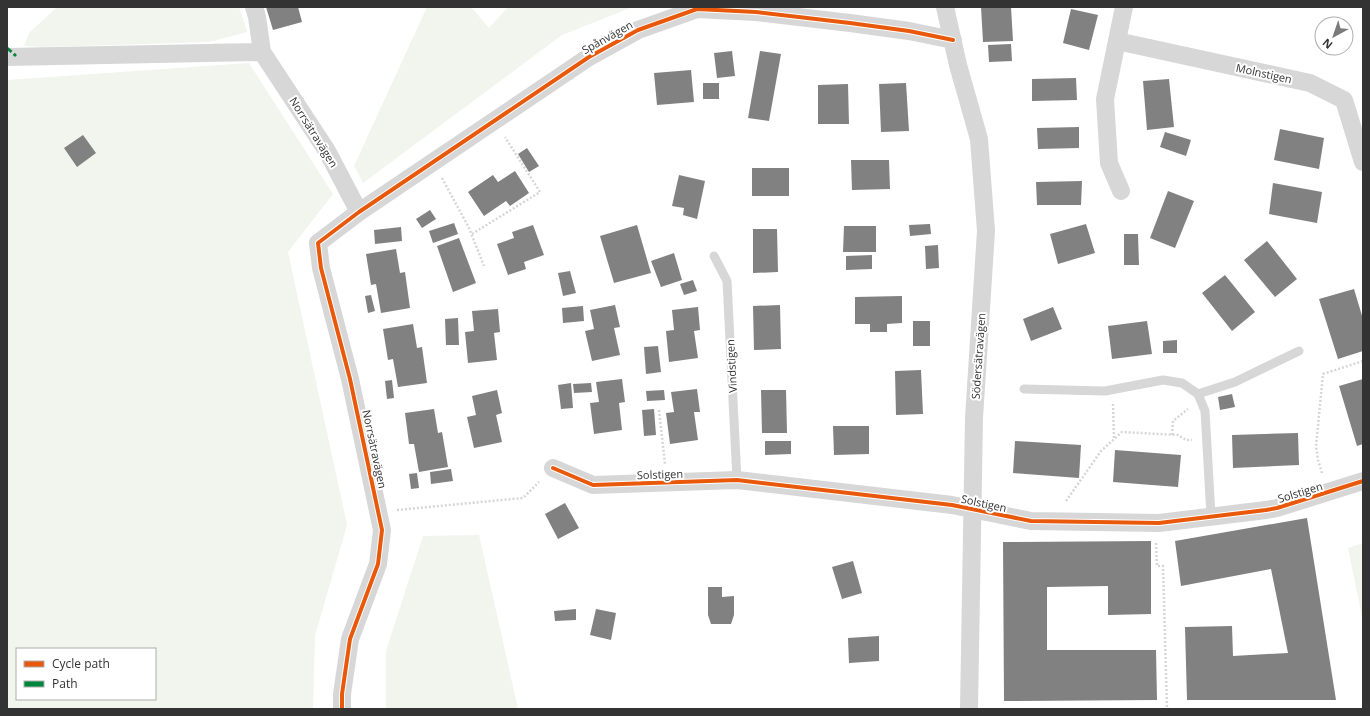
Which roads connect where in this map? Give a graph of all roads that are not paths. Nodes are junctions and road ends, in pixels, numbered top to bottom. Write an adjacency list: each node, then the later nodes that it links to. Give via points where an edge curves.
1 (254, 7): 7 (street, Norrsätravägen)
2 (945, 7): 5 (street, Södersätravägen)
3 (1124, 7): 6 (street)
4 (697, 8): 5 (street, Spånvägen, via 850,23); 11 (street, Spånvägen, via 638,30 588,57)
5 (953, 40): 19 (street, Södersätravägen, via 979,139 986,231 974,418)
6 (1117, 41): 9 (street, Molnstigen, via 1310,83 1344,100); 10 (street, via 1105,99 1108,163)
7 (262, 52): 8 (street); 11 (street, Norrsätravägen, via 327,151)
8 (7, 57)
9 (1363, 162)
10 (1121, 191)
11 (359, 212): 21 (street, Norrsätravägen, via 318,244 321,268 350,379 382,530 378,564 350,639)
12 (714, 256): 17 (lane, Vindstigen, via 727,281)
13 (1299, 351): 15 (lane)
14 (1024, 389): 15 (lane, via 1105,391 1163,380 1182,383)
15 (1199, 398): 20 (lane, via 1205,411)
16 (553, 468): 17 (street, Solstigen, via 593,485)
17 (737, 480): 19 (street, Solstigen, via 952,505)
18 (1363, 481): 20 (street, Solstigen, via 1277,508)
19 (973, 511): 20 (street, Solstigen, via 1030,521 1158,522); 22 (street, Södersätravägen)
20 (1210, 516)
21 (342, 709)
22 (969, 709)

